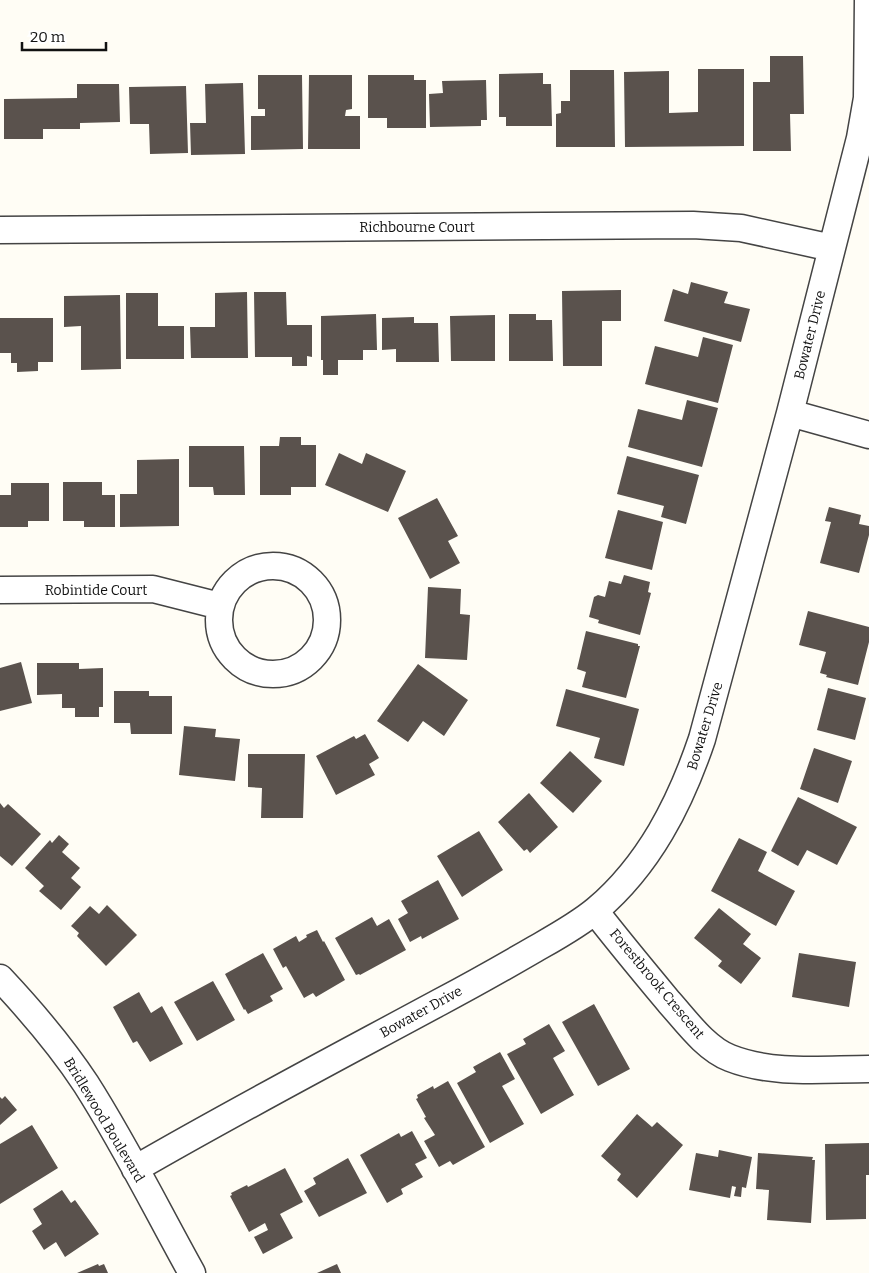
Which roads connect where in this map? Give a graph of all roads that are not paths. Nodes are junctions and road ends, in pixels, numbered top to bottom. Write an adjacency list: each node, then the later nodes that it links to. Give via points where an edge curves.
1 (868, 0): 3 (street, Bowater Drive, via 867,98)
2 (0, 230): 3 (street, Richbourne Court, via 693,225 741,228)
3 (832, 248): 4 (street, Bowater Drive)
4 (790, 413): 5 (street); 8 (street, Bowater Drive, via 702,739 688,780 669,820 643,860)
5 (869, 435)
6 (0, 590): 7 (street, Robintide Court, via 153,589)
7 (220, 606): 7 (street, via 218,623 230,655 258,673 276,675 306,663 318,651 326,633 327,614 322,596 310,581 295,571 277,566 258,568 241,576 228,589)
8 (595, 910): 10 (street, Forestbrook Crescent, via 701,1039 728,1058 758,1067); 11 (street, Bowater Drive, via 561,934 489,975)
9 (0, 978): 11 (street, Bridlewood Boulevard, via 54,1039 85,1083)
10 (869, 1069)
11 (135, 1168): 12 (street, Bridlewood Boulevard)
12 (192, 1273)

